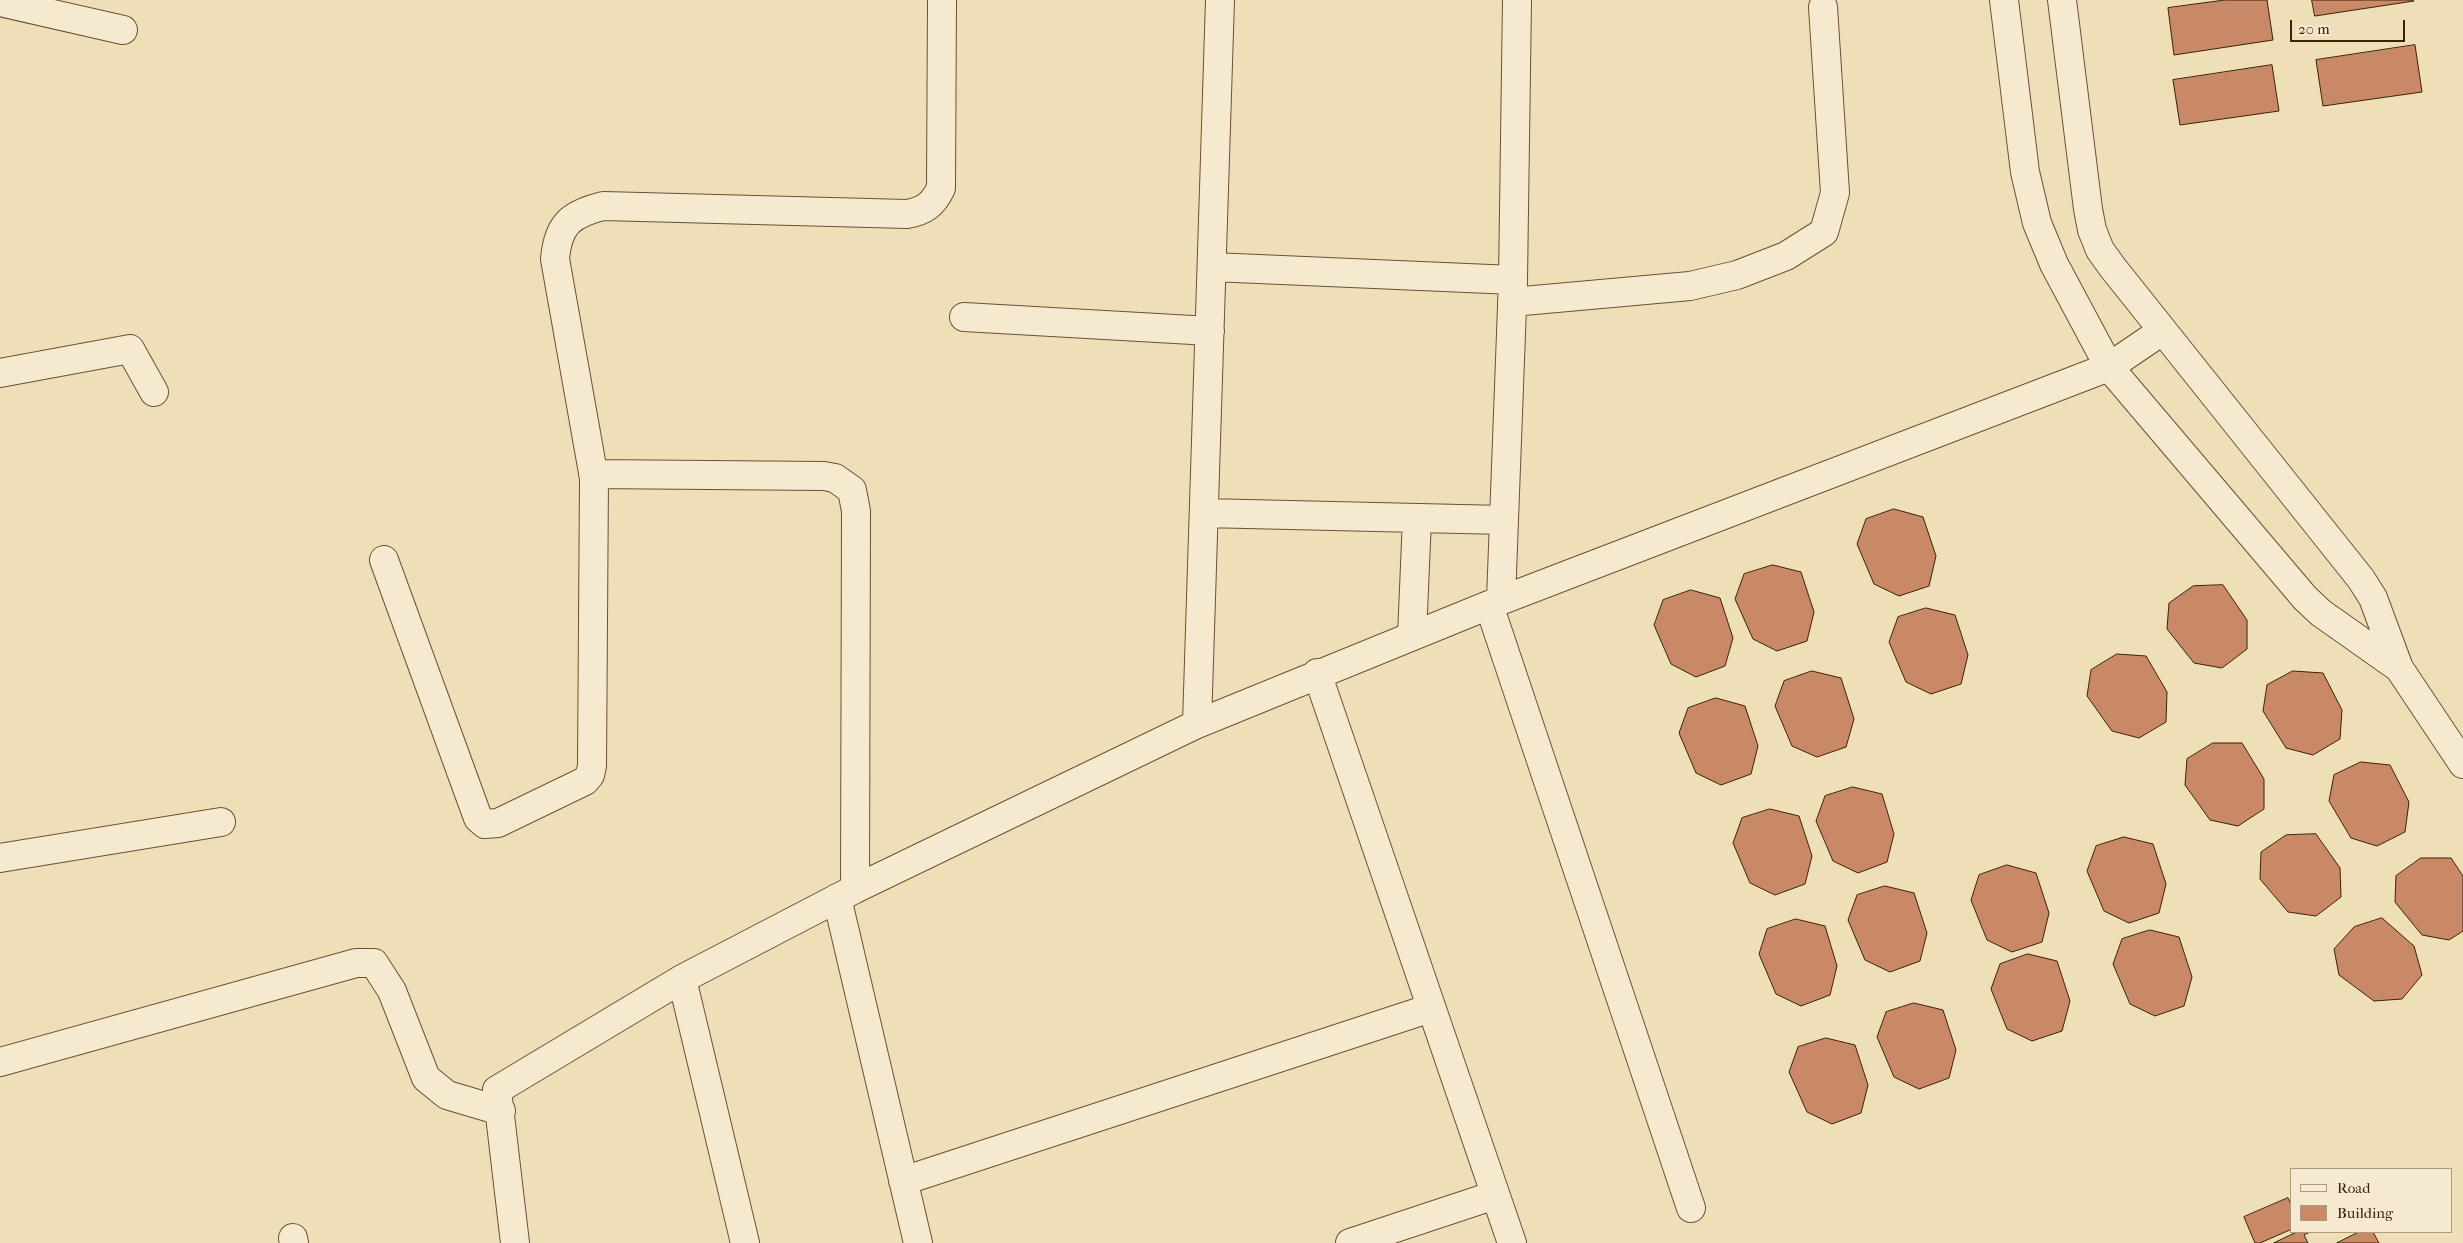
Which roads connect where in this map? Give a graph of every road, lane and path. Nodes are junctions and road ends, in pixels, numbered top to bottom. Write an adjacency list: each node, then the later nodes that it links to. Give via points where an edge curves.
1 (942, 0): 17 (street, via 941,188 934,202 921,211 907,214 603,206 584,211 562,228 556,242 555,259)
2 (1220, 0): 9 (street)
3 (1516, 0): 10 (street)
4 (2004, 0): 14 (street, via 2025,172 2037,223 2054,264)
5 (2062, 0): 13 (street, via 2092,230 2100,250)
6 (0, 2): 8 (street)
7 (1823, 7): 10 (street, via 1835,194 1824,232 1786,256 1736,275 1690,286)
8 (123, 30)
9 (1212, 266): 10 (street); 12 (street)
10 (1512, 291): 20 (street)
11 (964, 317): 12 (street)
12 (1210, 331): 18 (street)
13 (2162, 331): 14 (street); 24 (street, via 2361,579 2372,598)
14 (2109, 367): 22 (street); 24 (street, via 2306,598)
15 (0, 374): 16 (street, via 130,348)
16 (154, 392)
17 (593, 474): 21 (street, via 590,775 577,786 498,823 485,824 478,818); 30 (street, via 824,476 835,478 852,490 856,511)
18 (1204, 513): 19 (street); 26 (street)
19 (1417, 518): 20 (street); 23 (street)
20 (1504, 520): 22 (street)
21 (384, 560)
22 (1495, 602): 23 (street); 37 (street)
23 (1412, 636): 25 (street)
24 (2399, 668): 27 (street)
25 (1317, 673): 26 (street); 32 (street)
26 (1197, 724): 30 (street)
27 (2463, 764)
28 (221, 822): 29 (street)
29 (0, 858)
30 (846, 893): 31 (street); 35 (street)
31 (682, 979): 34 (street, via 497,1090); 39 (street)
32 (1431, 1008): 35 (street); 36 (street)
33 (0, 1062): 34 (street, via 356,963 374,963 392,991 426,1078 447,1096)
34 (501, 1111): 38 (street)
35 (903, 1181): 40 (street)
36 (1495, 1195): 41 (street); 42 (street)
37 (1691, 1208)
38 (515, 1243)
39 (745, 1243)
40 (918, 1243)
41 (1350, 1243)
42 (1512, 1243)

